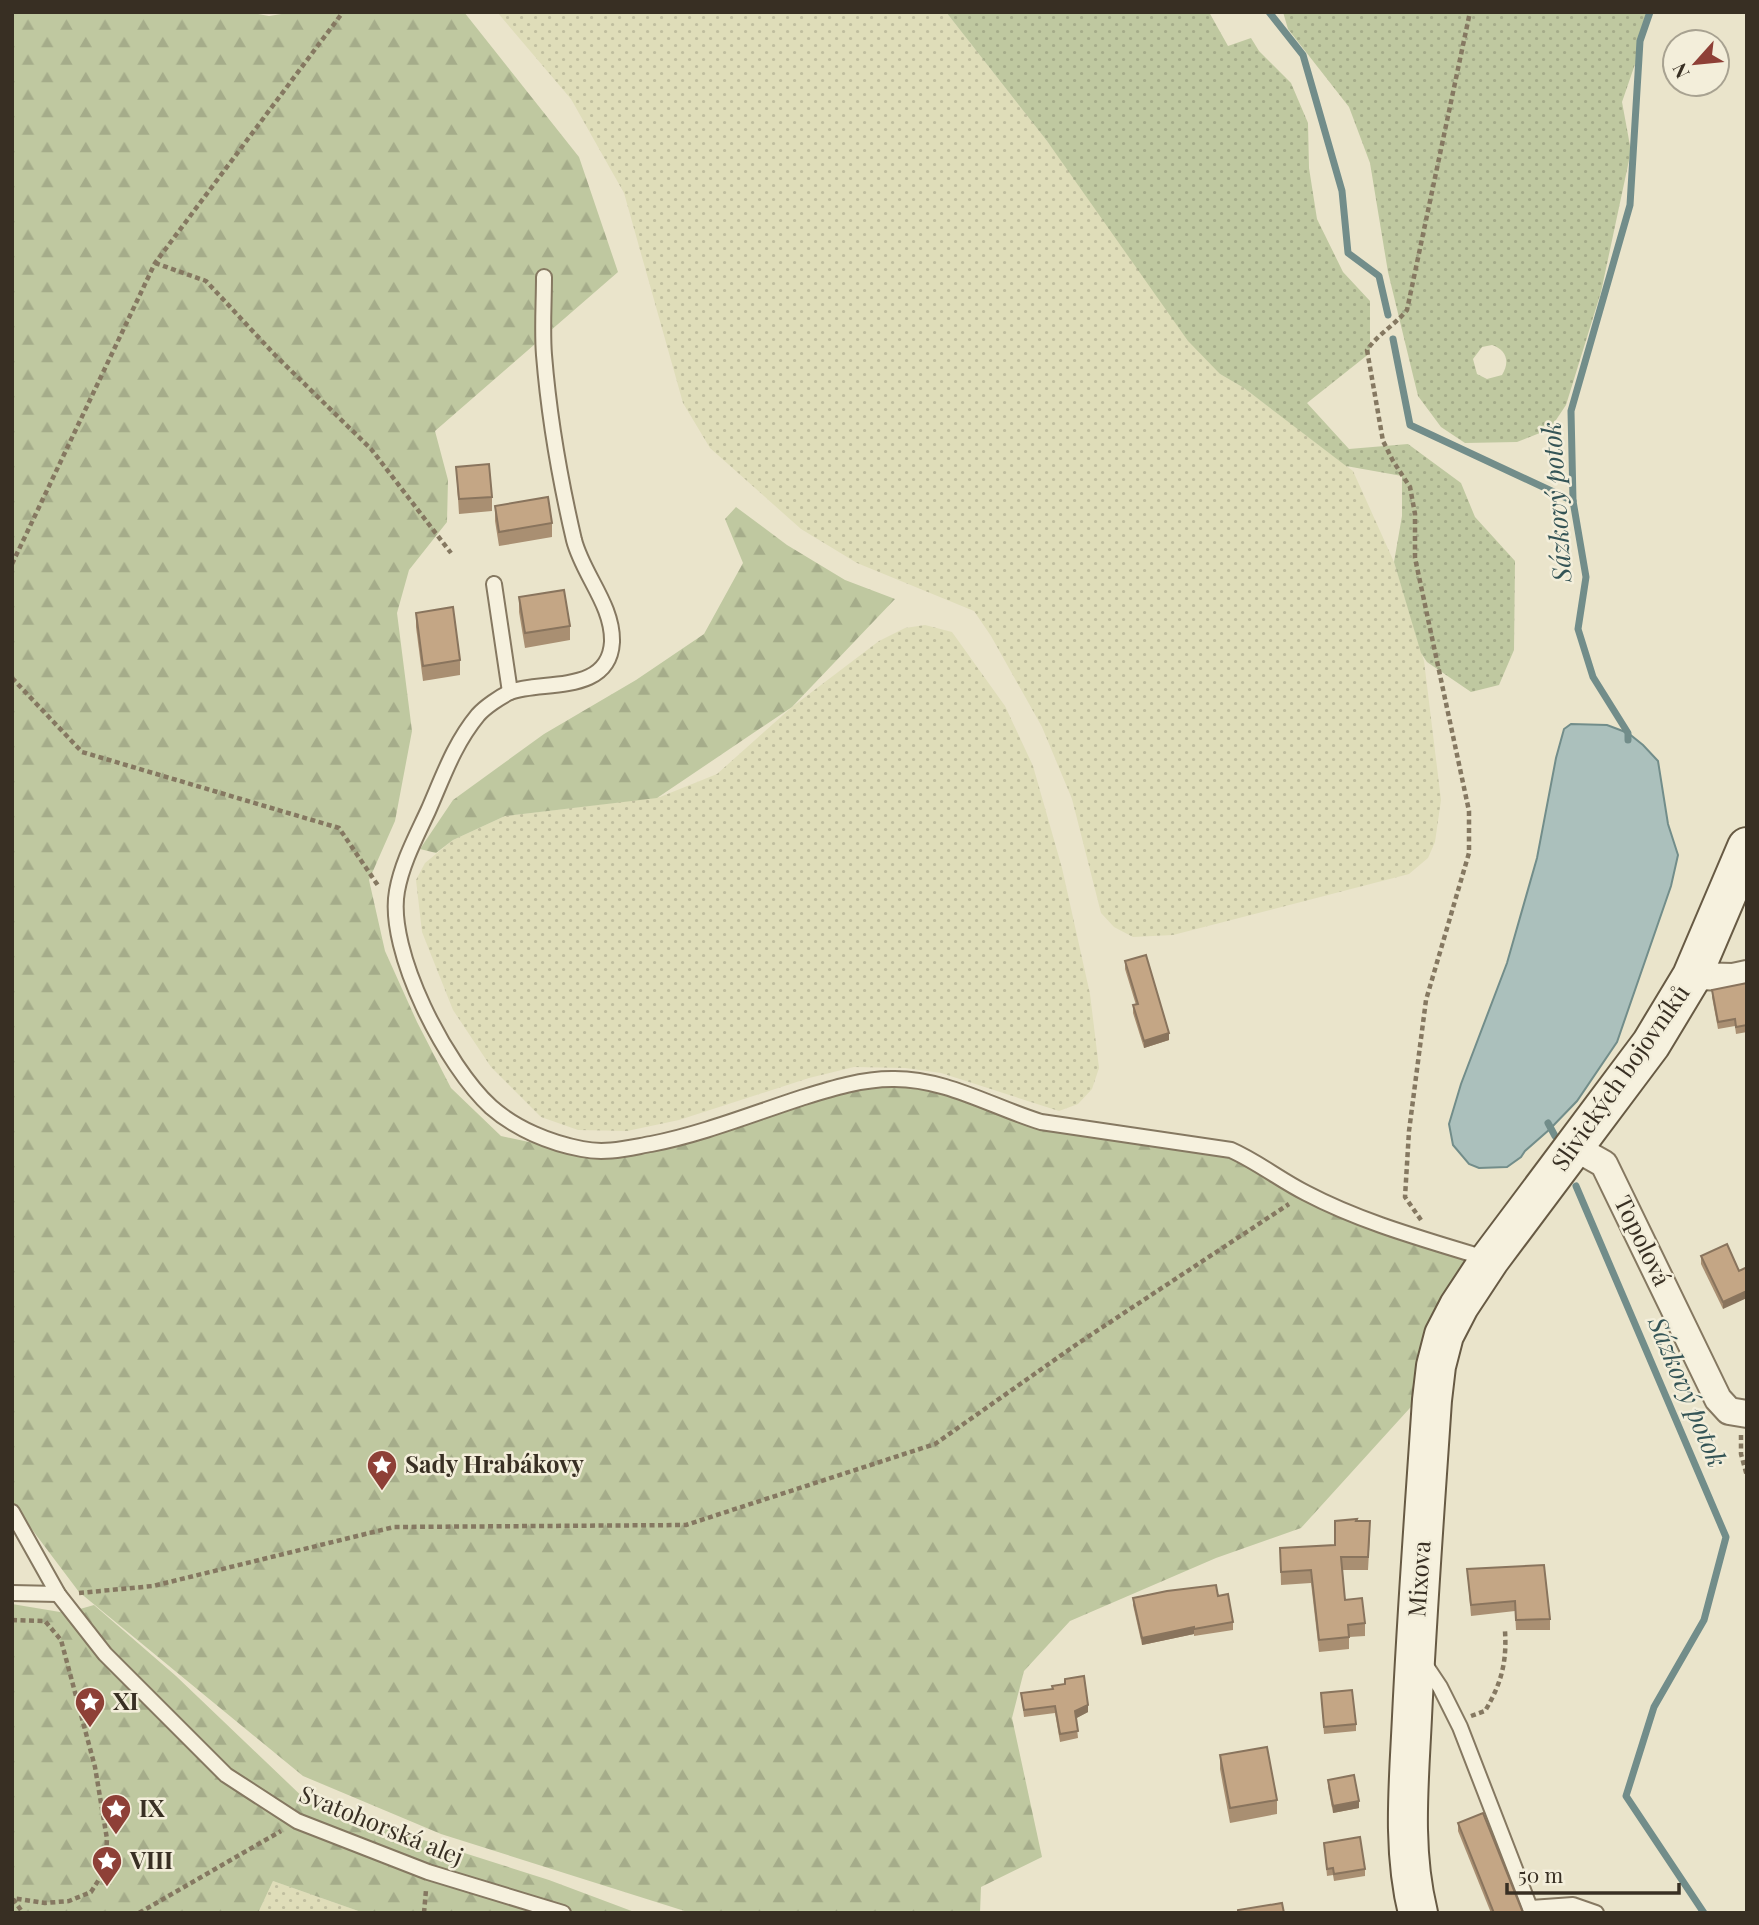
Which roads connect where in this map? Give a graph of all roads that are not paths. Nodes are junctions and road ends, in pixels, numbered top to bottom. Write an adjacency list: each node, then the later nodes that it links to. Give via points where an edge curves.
1 (544, 277): 3 (lane, via 544,354 554,432 575,544 602,600 612,645 604,665 573,684)
2 (494, 584): 3 (lane)
3 (510, 692): 8 (lane, via 482,711 456,745 408,857 397,892 396,929 406,966 440,1040 467,1081 494,1109 527,1131 559,1144 614,1151 669,1140 836,1087 893,1079 923,1082 1041,1122 1231,1150 1255,1160 1304,1193 1388,1228)
4 (1747, 847): 6 (street, Slivických bojovníků)
5 (1747, 974): 6 (street)
6 (1692, 976): 7 (street, Slivických bojovníků, via 1651,1044)
7 (1574, 1147): 8 (street, Slivických bojovníků); 9 (street, Topolová, via 1604,1164 1718,1399 1729,1410)
8 (1490, 1259): 13 (street, Mixova, via 1444,1335 1436,1366)
9 (1744, 1414)
10 (12, 1512): 12 (lane, Svatohorská alej)
11 (12, 1593): 12 (lane)
12 (58, 1594): 15 (lane, Svatohorská alej, via 105,1654 226,1775 297,1821 428,1872)
13 (1415, 1650): 14 (lane, via 1457,1721); 16 (street, Mixova, via 1408,1833 1410,1884)
14 (1532, 1910): 17 (lane, via 1573,1905)
15 (563, 1913)
16 (1418, 1913)
17 (1596, 1913)

